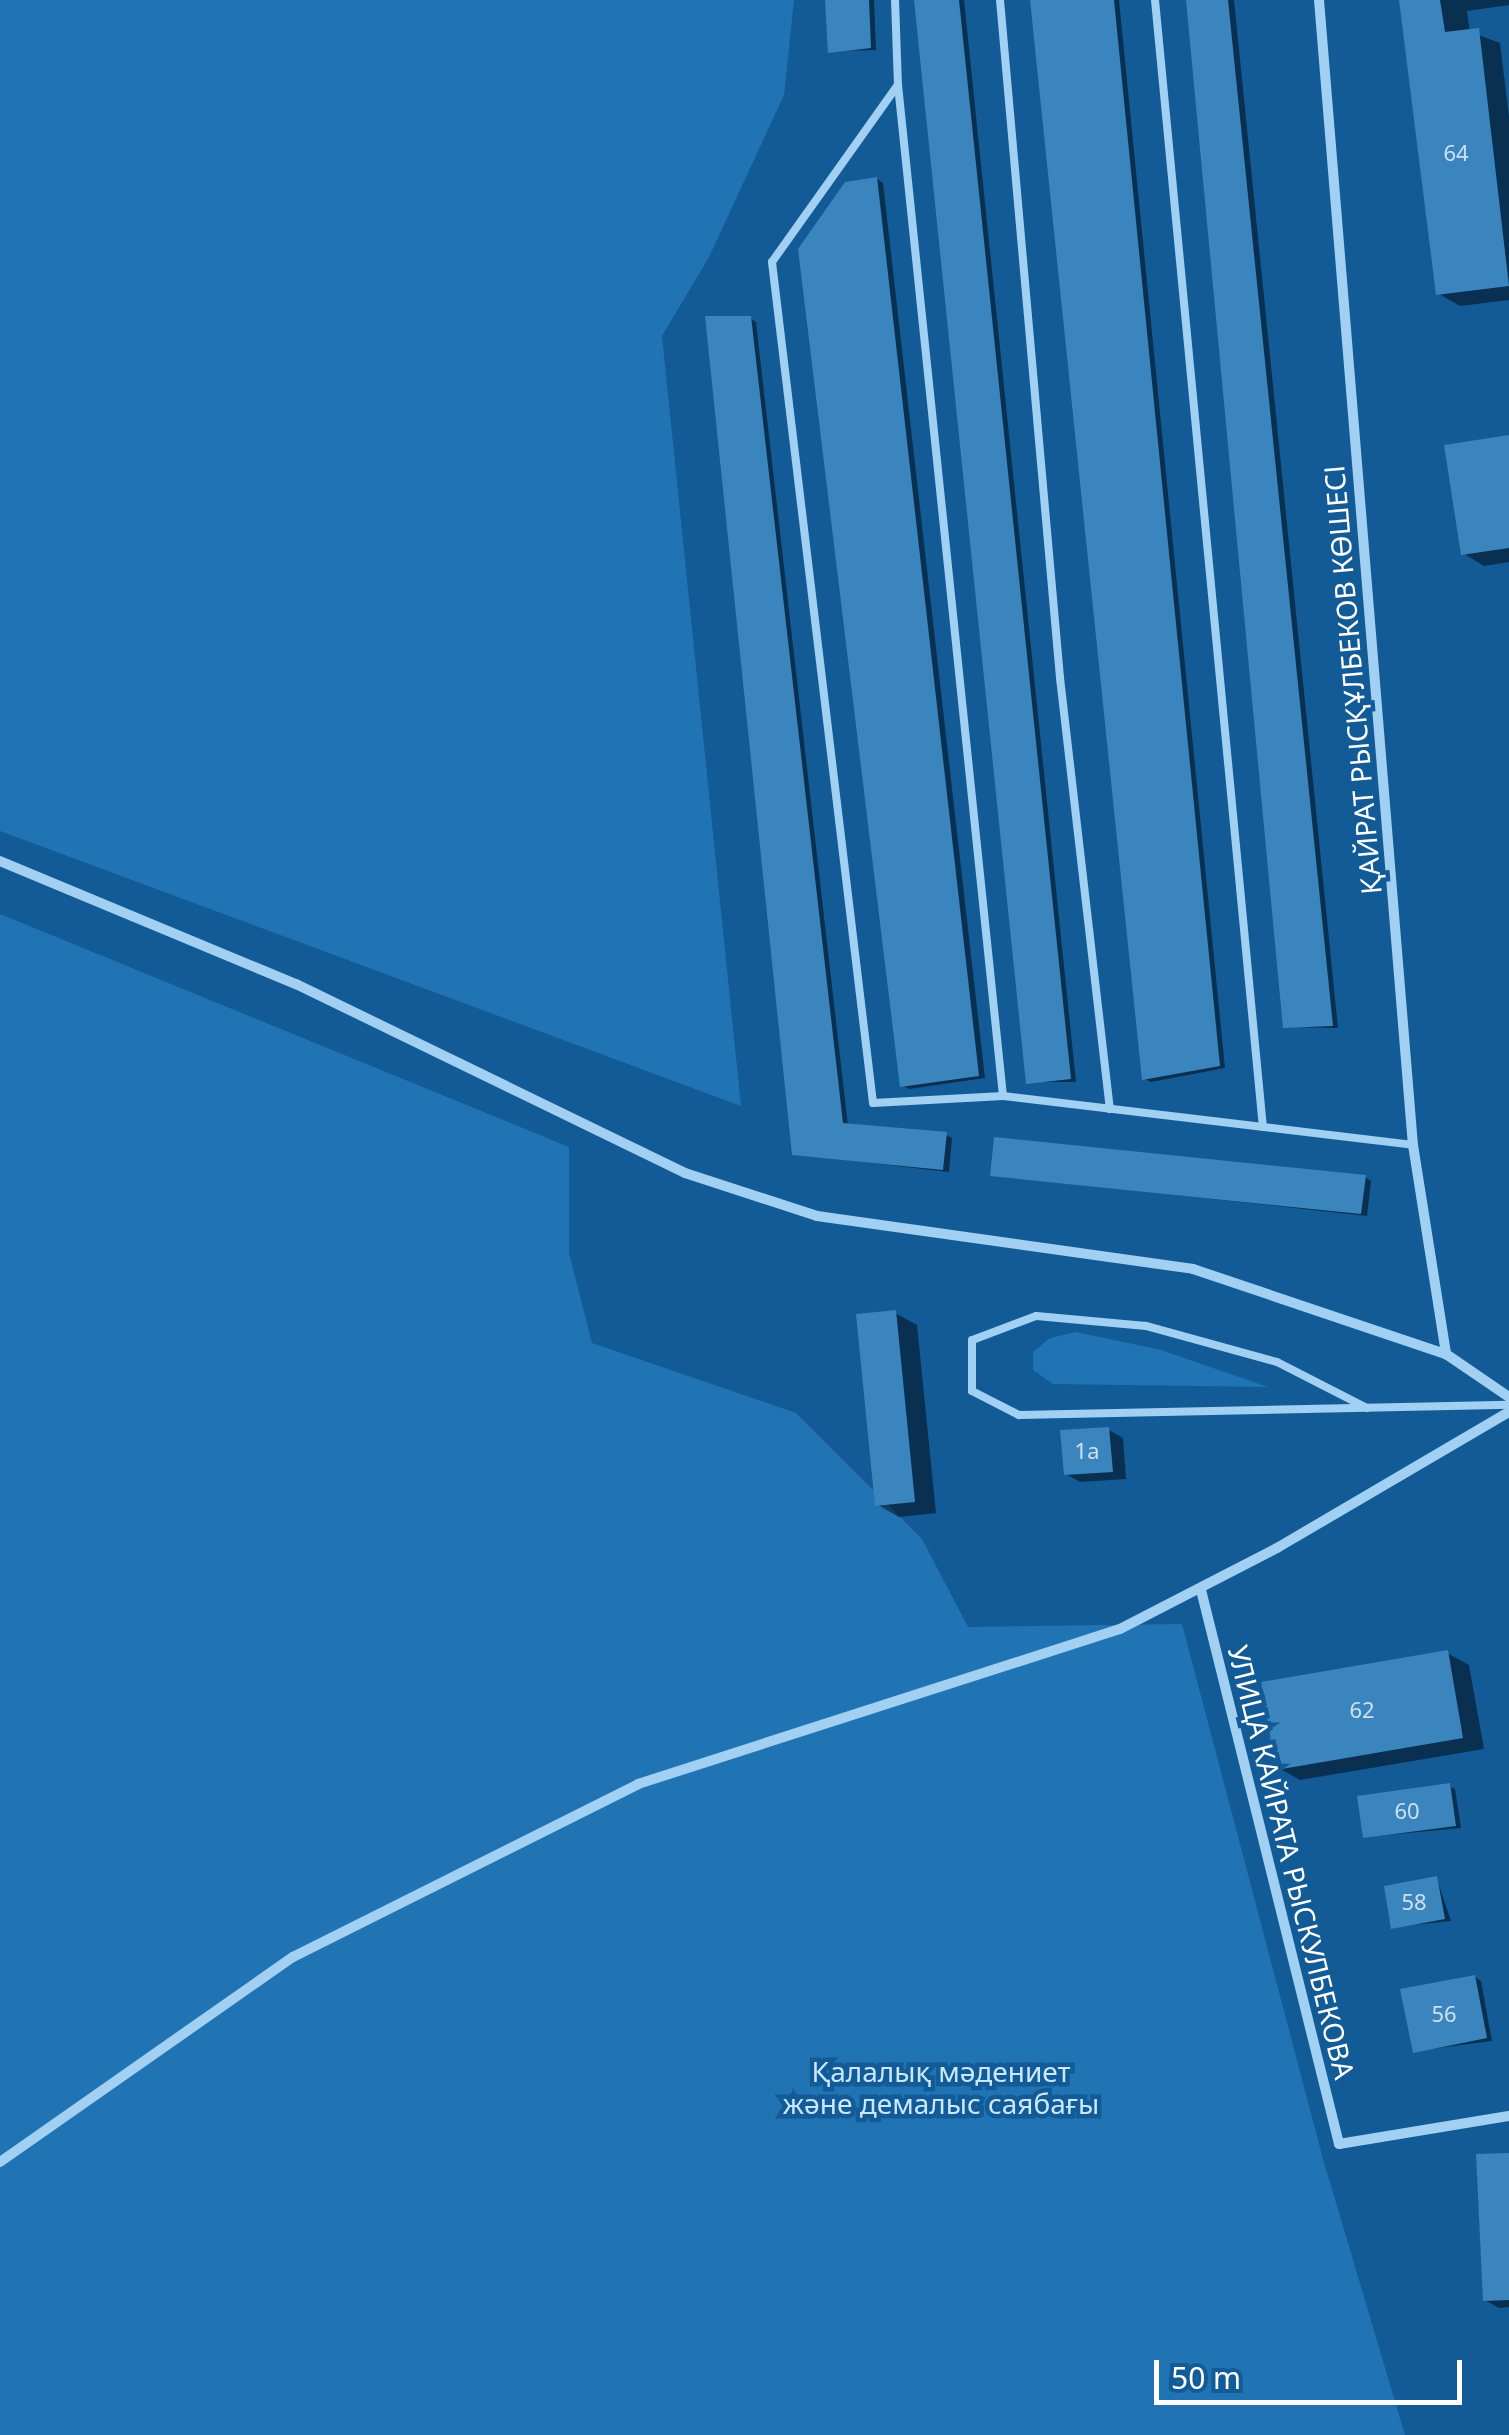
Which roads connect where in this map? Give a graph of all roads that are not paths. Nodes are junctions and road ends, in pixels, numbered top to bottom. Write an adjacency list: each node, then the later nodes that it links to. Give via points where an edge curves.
1 (895, 0): 5 (lane)
2 (1000, 0): 8 (lane, via 1060,678)
3 (1155, 0): 9 (lane)
4 (1319, 0): 10 (street, ҚАЙРАТ РЫСҚҰЛБЕКОВ КӨШЕСІ)
5 (898, 85): 7 (lane); 7 (lane, via 772,262 874,1102)
6 (0, 861): 11 (street, via 296,984 685,1173 817,1216 1194,1269)
7 (1003, 1096): 8 (lane)
8 (1110, 1109): 9 (lane)
9 (1263, 1127): 10 (lane)
10 (1413, 1145): 11 (street, ҚАЙРАТ РЫСҚҰЛБЕКОВ КӨШЕСІ)
11 (1446, 1354): 12 (street)
12 (1509, 1397)
13 (1367, 1408): 13 (lane, via 1277,1362 1146,1326 1036,1316 972,1340 972,1391 1019,1416); 14 (lane)
14 (1509, 1409): 15 (street)
15 (1201, 1590): 16 (street, УЛИЦА КАЙРАТА РЫСКУЛБЕКОВА, via 1339,2144); 17 (street, via 1120,1629 638,1784 293,1957)
16 (1509, 2116)
17 (0, 2162)

